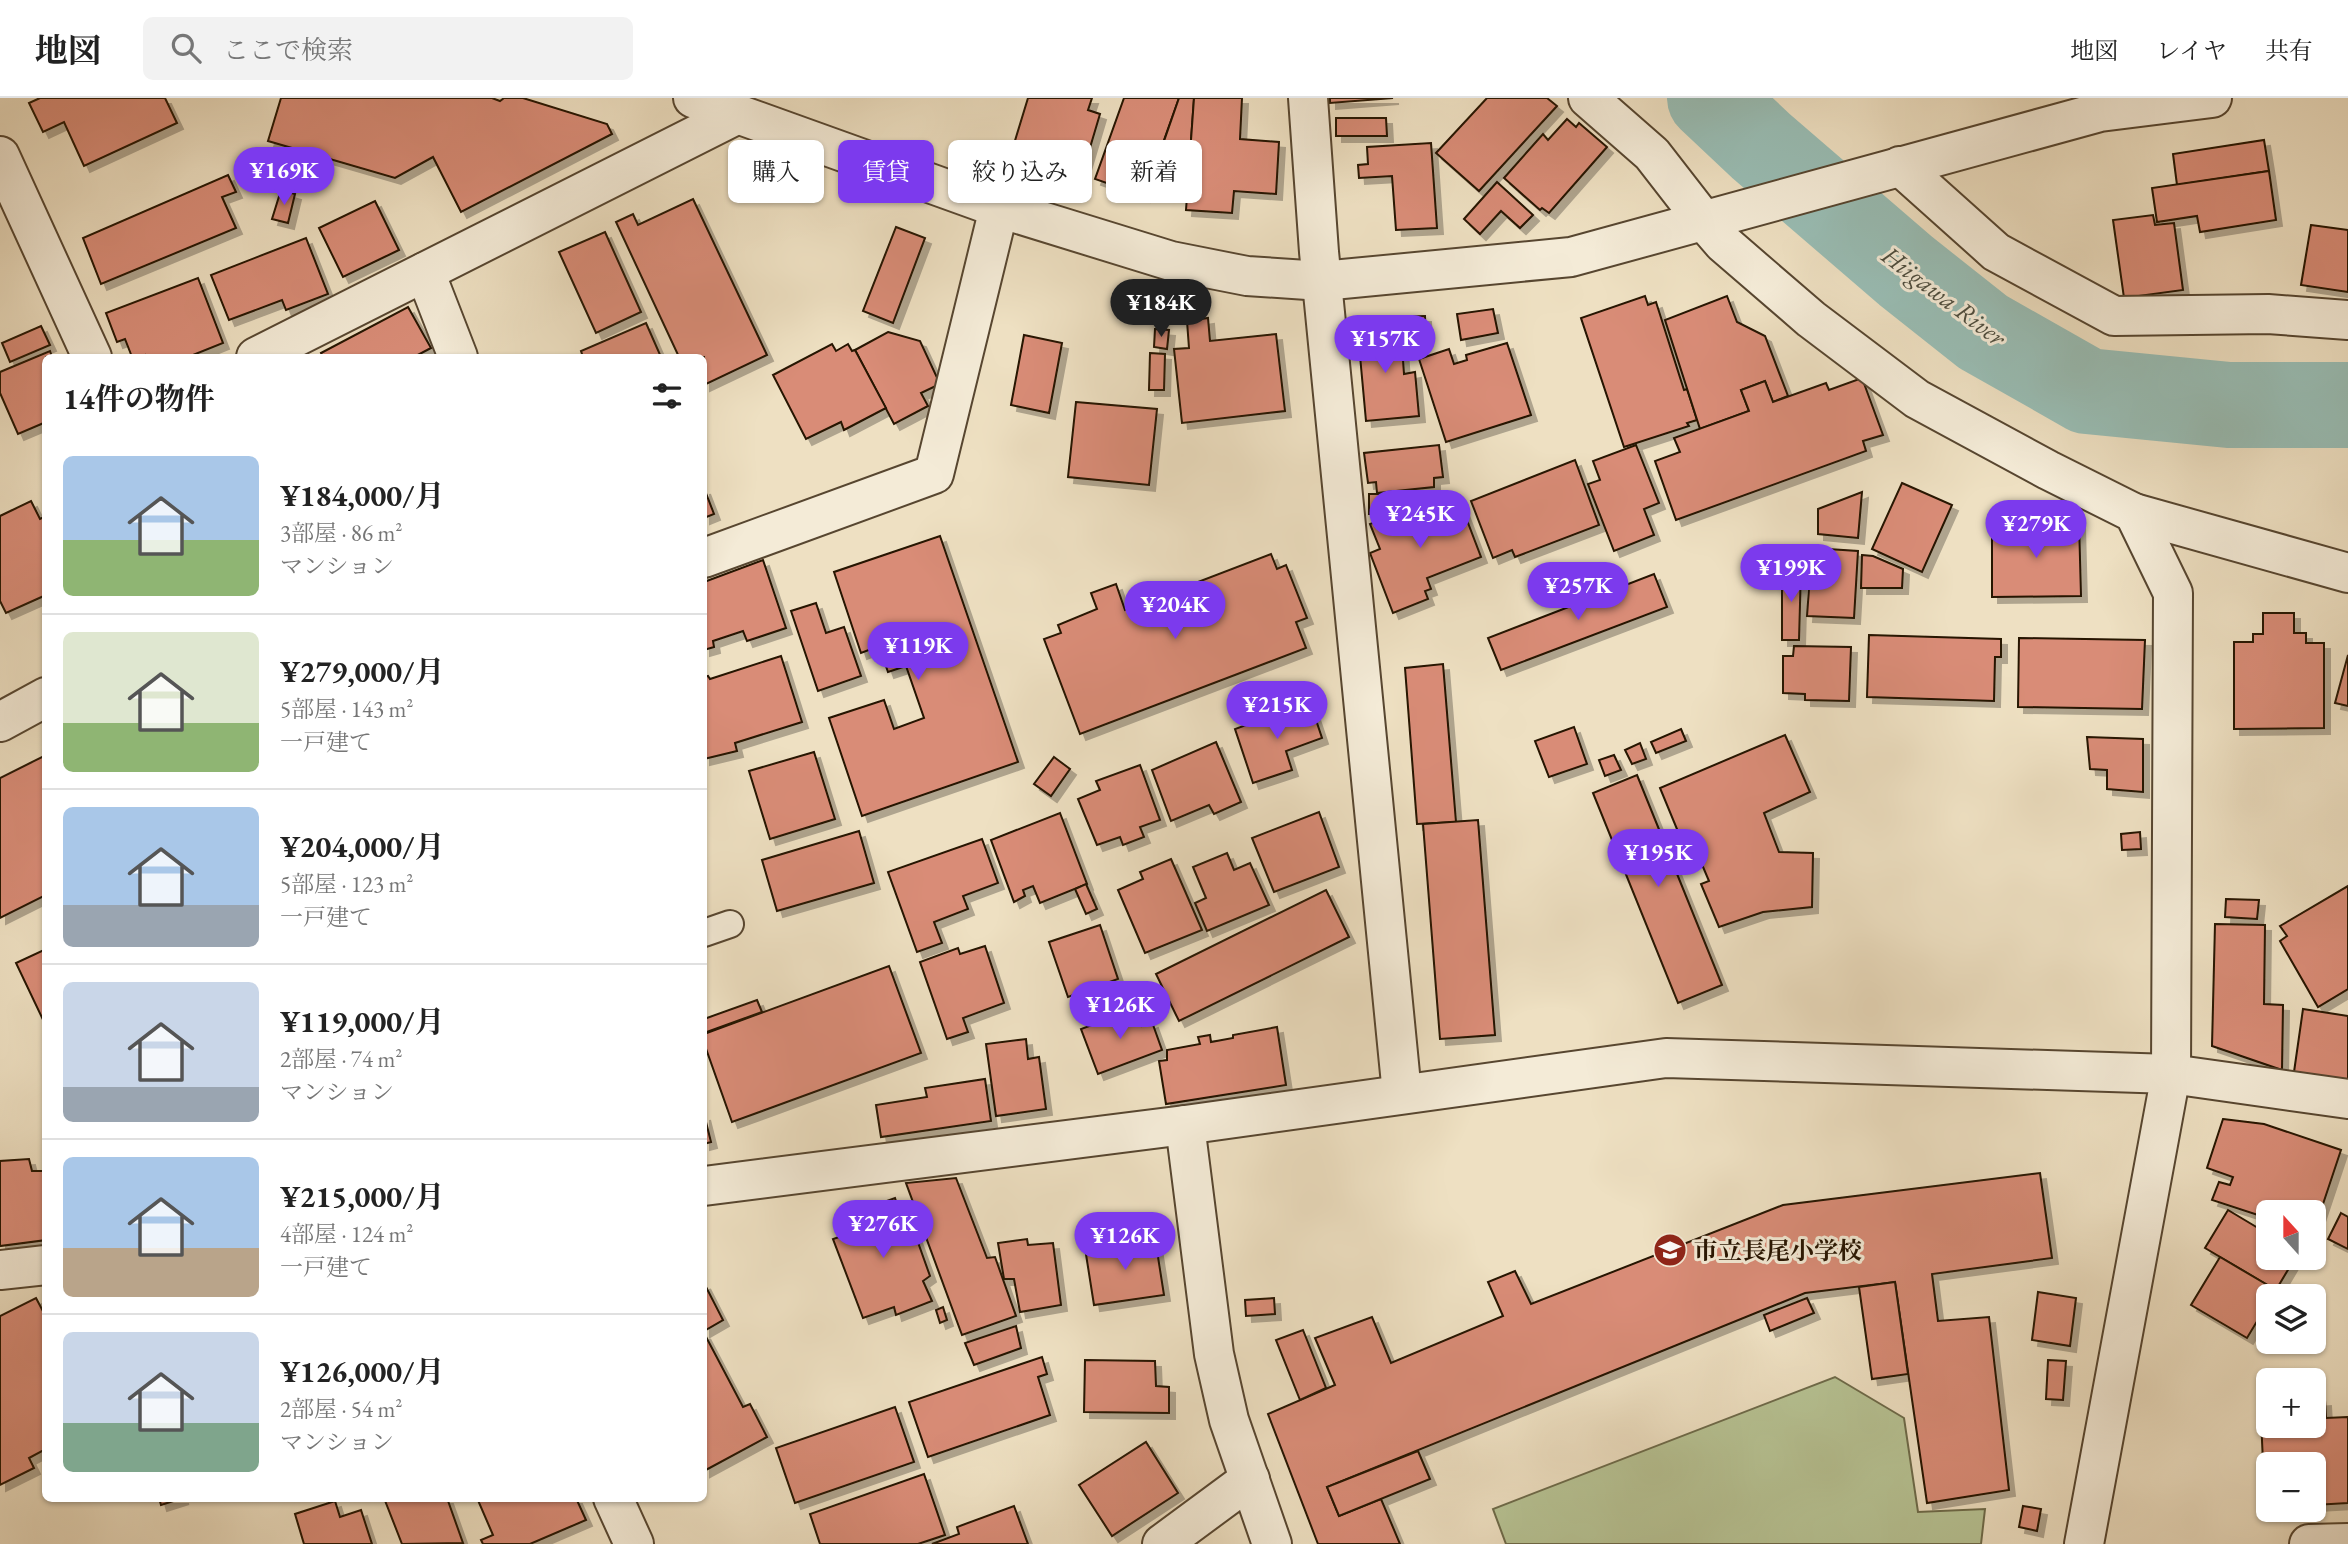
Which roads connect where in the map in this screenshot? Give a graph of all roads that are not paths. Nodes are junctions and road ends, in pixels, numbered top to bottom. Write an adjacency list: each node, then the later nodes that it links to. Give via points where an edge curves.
1 (693, 98): 5 (street)
2 (1308, 98): 11 (street)
3 (1588, 98): 9 (street, via 1652,154)
4 (2211, 98): 7 (street, via 2100,112)
5 (738, 114): 8 (street); 10 (street)
6 (0, 156): 13 (street)
7 (1900, 166): 9 (street); 12 (street, via 1996,252 2114,316 2268,314)
8 (999, 208): 11 (street, via 1171,261 1247,276); 17 (street, via 934,474)
9 (1704, 220): 11 (street, via 1571,257); 16 (street, via 1723,243 1811,319 1917,399)
10 (425, 272): 14 (street); 15 (street)
11 (1322, 281): 24 (street)
12 (2348, 320)
13 (91, 354)
14 (262, 354)
15 (457, 354)
16 (2134, 513): 18 (street); 23 (street, via 2172,593)
17 (707, 557)
18 (2348, 573)
19 (42, 699): 20 (street)
20 (0, 721)
21 (730, 924): 22 (lane)
22 (707, 932)
23 (2171, 1074): 24 (street, via 1666,1058); 25 (street); 36 (street)
24 (1402, 1094): 26 (street)
25 (2348, 1099)
26 (1185, 1125): 27 (street); 30 (street, via 1214,1354 1229,1419)
27 (707, 1186)
28 (42, 1265): 29 (street)
29 (0, 1270)
30 (1250, 1479): 34 (street); 35 (street)
31 (615, 1502): 33 (street)
32 (2348, 1542): 37 (street)
33 (634, 1544)
34 (1162, 1544)
35 (1272, 1544)
36 (2084, 1544)
37 (2309, 1544)

